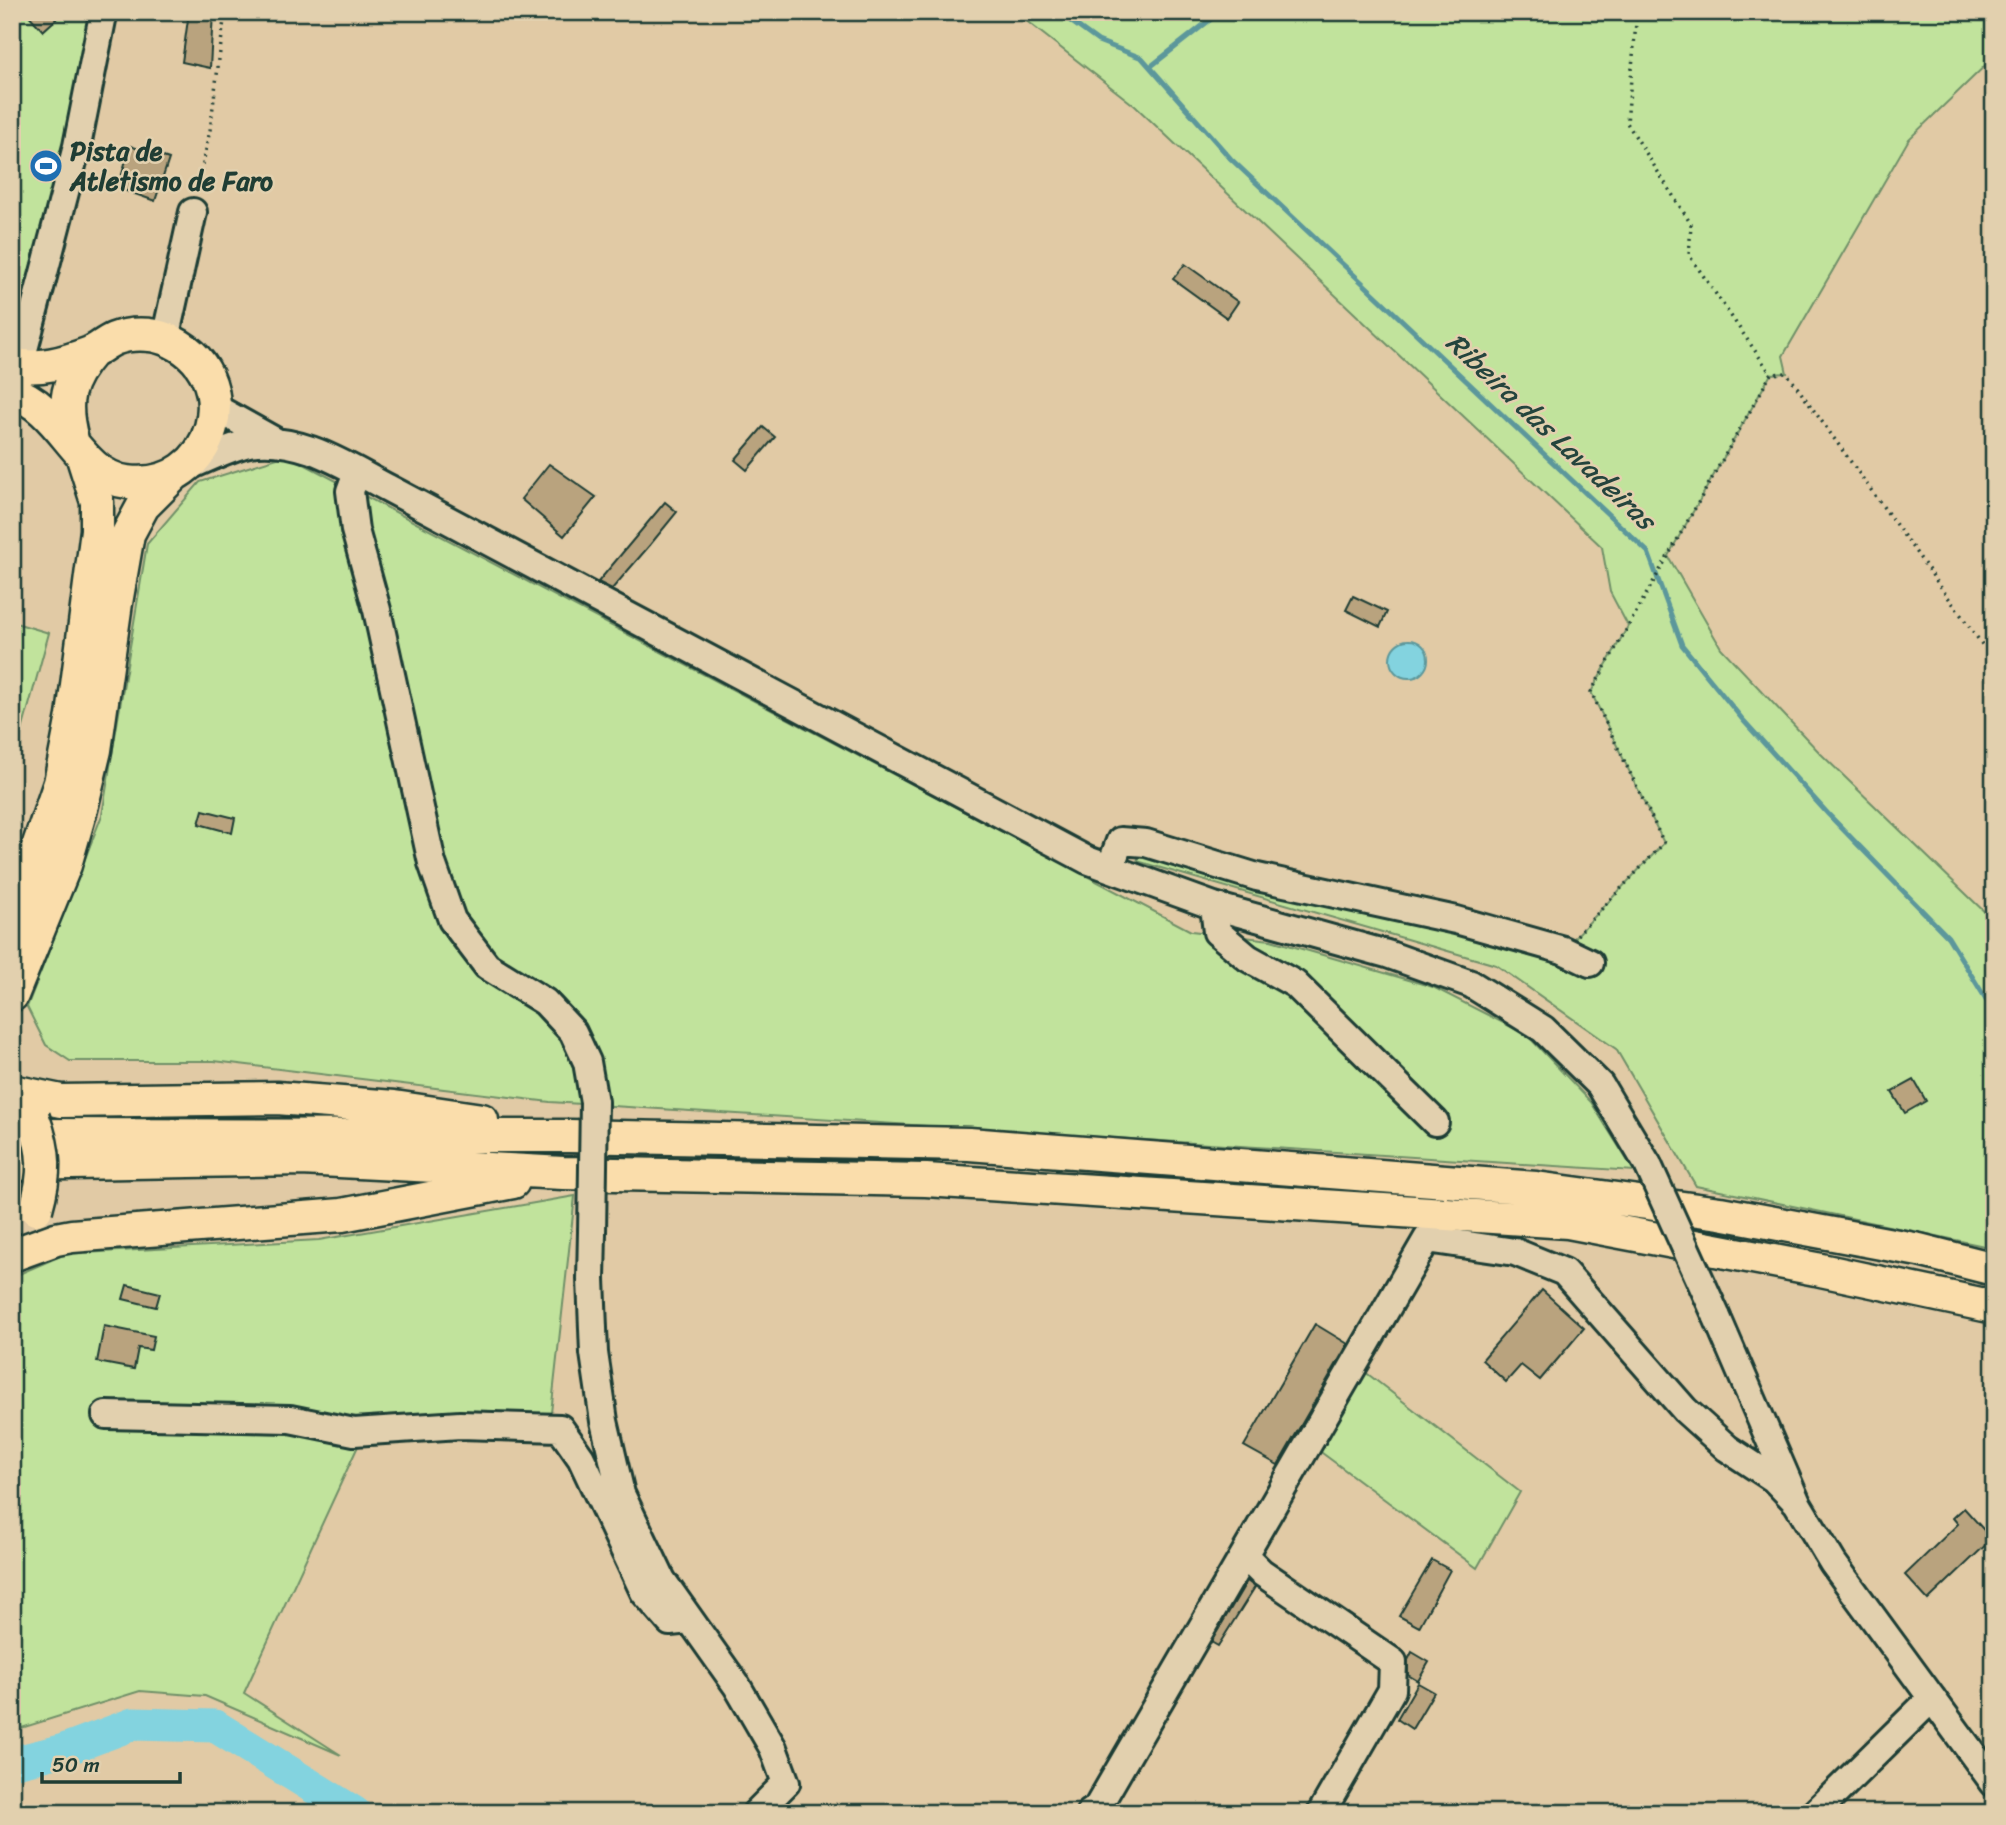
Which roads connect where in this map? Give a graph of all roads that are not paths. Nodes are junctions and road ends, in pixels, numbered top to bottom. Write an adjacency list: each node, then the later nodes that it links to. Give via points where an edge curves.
1 (102, 12): 5 (street, via 77,146)
2 (193, 212): 3 (street)
3 (164, 339): 4 (main road, via 139,335 114,339); 6 (main road, via 184,349 200,365)
4 (92, 352): 5 (main road); 8 (main road, via 76,370 67,393 66,417)
5 (15, 374): 8 (main road)
6 (214, 407): 7 (street); 9 (main road, via 212,429 202,450)
7 (275, 441): 9 (street, via 247,444); 10 (street, via 300,445)
8 (77, 449): 9 (main road, via 102,473 125,482 149,483); 13 (main road, via 97,502 97,530 73,716 60,783)
9 (180, 471): 15 (main road, via 143,506 128,534 95,750 81,809 65,865)
10 (357, 472): 11 (street, via 1075,854); 29 (street, bridge, via 350,491 355,530 432,863 452,920 487,966 545,1002 573,1032 587,1062 594,1102 594,1353 604,1421 621,1494 662,1580)
11 (1110, 868): 12 (street); 14 (street, via 1120,841 1146,843 1257,877 1456,920 1563,950)
12 (1214, 906): 17 (street, via 1217,933 1248,958 1295,984); 25 (street, bridge, via 1387,954 1471,984 1543,1029 1600,1085 1648,1165)
13 (12, 923)
14 (1590, 963)
15 (12, 995)
16 (19, 1108): 18 (main road); 18 (main road, via 61,1101 276,1098 394,1107); 21 (main road, bridge, via 43,1150 45,1170 30,1226)
17 (1435, 1122)
18 (569, 1136): 22 (main road, via 969,1144 1536,1188 1720,1213 1919,1250)
19 (12, 1164): 20 (main road, via 302,1159)
20 (563, 1173): 21 (main road, via 342,1215 72,1236); 23 (main road, via 926,1180 1568,1222)
21 (12, 1253)
22 (1994, 1269)
23 (1994, 1307)
24 (106, 1415): 29 (street, via 290,1419 354,1432 460,1425 560,1428 581,1458 644,1592 670,1622)
25 (1771, 1446): 26 (street); 27 (street)
26 (1727, 1448): 27 (street, via 1774,1479); 28 (street, via 1685,1410 1564,1272 1515,1252 1427,1239)
27 (1797, 1503): 30 (street, via 1833,1563)
28 (1244, 1555): 33 (street); 34 (street, via 1261,1572 1393,1662 1392,1690)
29 (690, 1620): 32 (street, via 774,1748 786,1783)
30 (1933, 1698): 31 (street); 35 (street)
31 (1994, 1783)
32 (756, 1813)
33 (1090, 1813)
34 (1321, 1813)
35 (1815, 1813)

